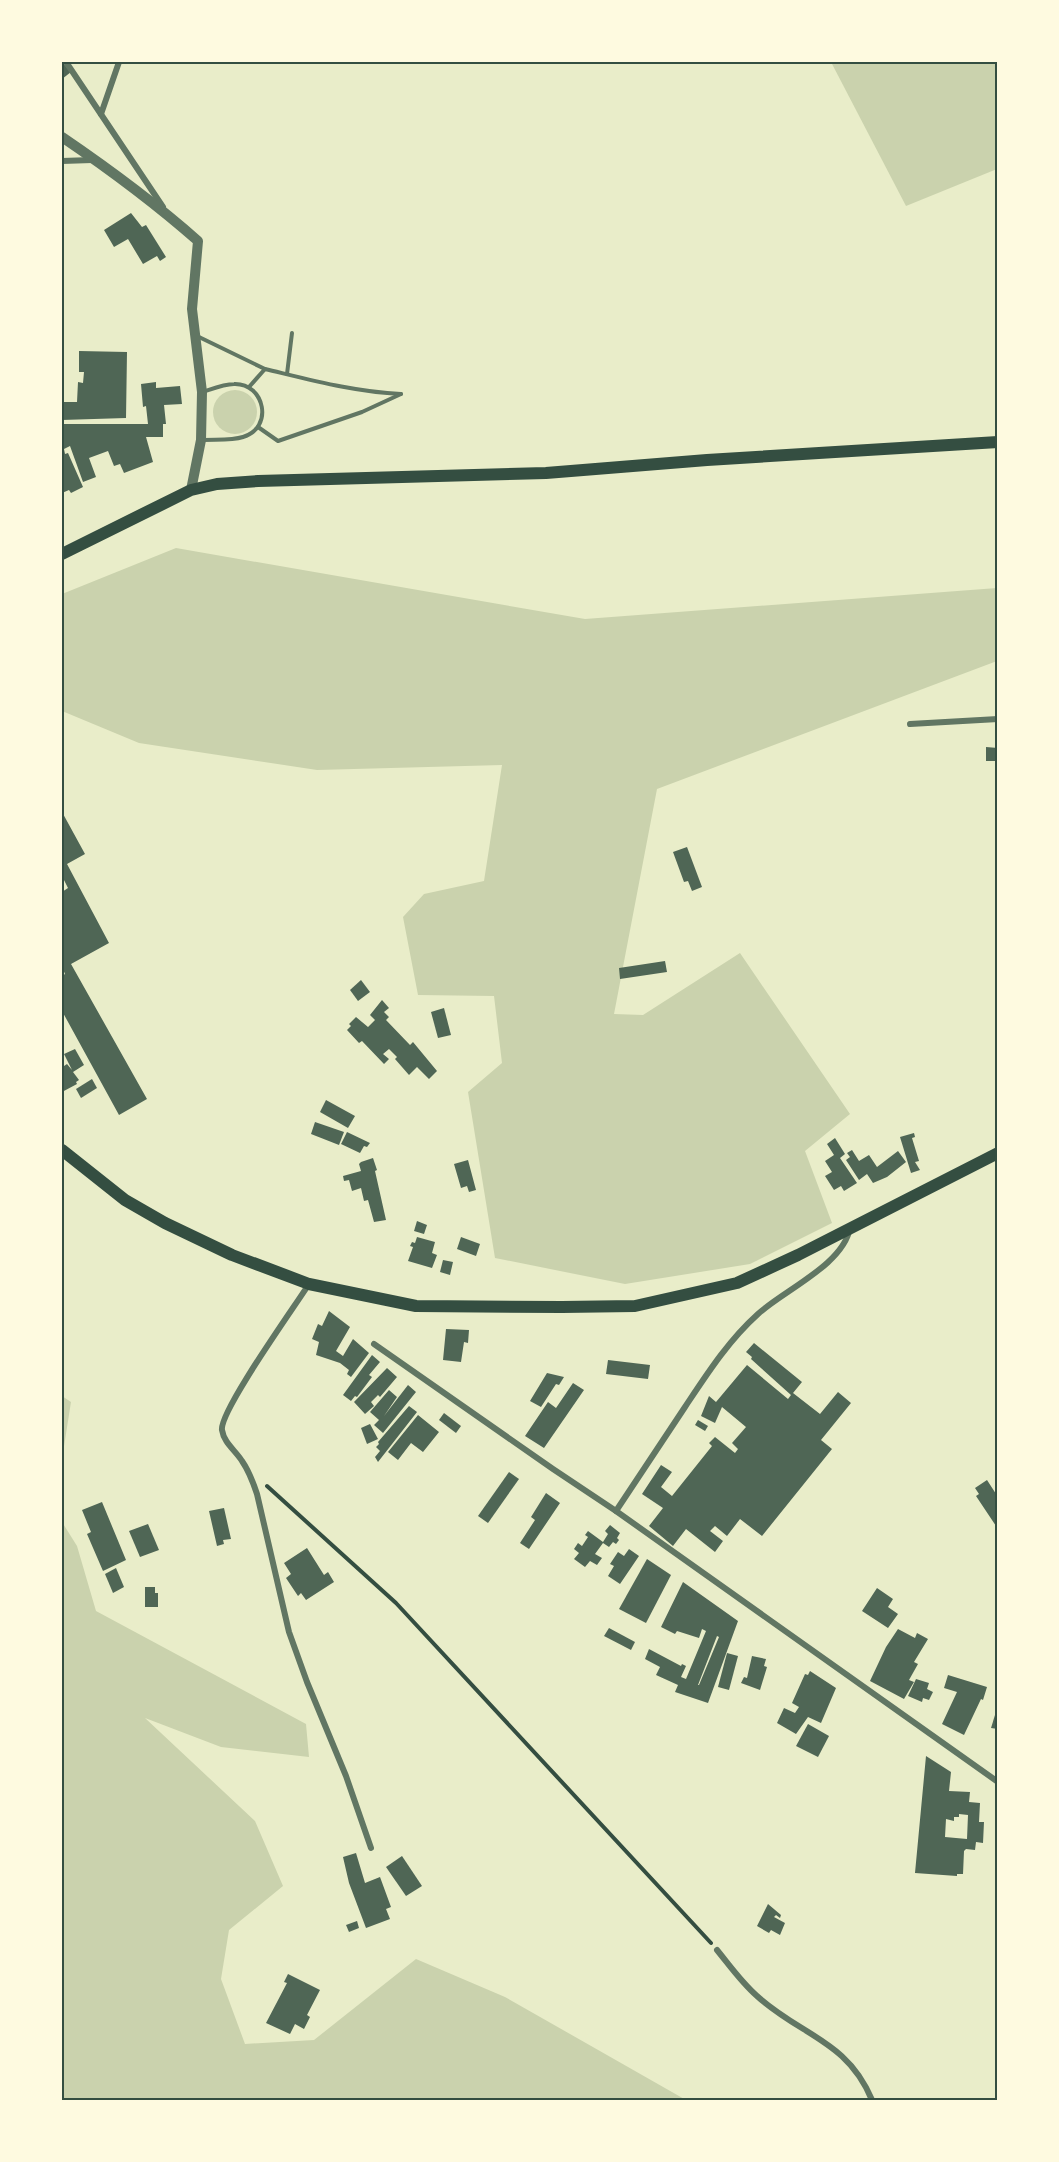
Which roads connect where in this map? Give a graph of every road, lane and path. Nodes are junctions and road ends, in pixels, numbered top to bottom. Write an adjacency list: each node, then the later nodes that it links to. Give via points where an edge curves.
1 (66, 62): 3 (street)
2 (119, 62): 3 (street)
3 (101, 114): 7 (street)
4 (62, 137): 5 (street)
5 (95, 160): 6 (street); 7 (street)
6 (62, 161)
7 (169, 215): 9 (street, via 198,241 192,309)
8 (292, 333): 11 (lane)
9 (194, 334): 10 (lane); 13 (street)
10 (266, 369): 11 (lane); 12 (lane)
11 (287, 374): 14 (lane, via 370,393 401,394 278,441)
12 (249, 387): 13 (lane, via 235,383); 14 (lane, via 263,410)
13 (202, 392): 15 (street)
14 (258, 428): 15 (lane, via 242,438)
15 (201, 440): 17 (street)
16 (998, 442): 17 (main road, via 546,473 258,481)
17 (191, 490): 18 (main road)
18 (62, 554)
19 (998, 718): 20 (street)
20 (910, 724)
21 (62, 1150): 24 (main road, via 125,1200 165,1223 232,1255)
22 (998, 1153): 23 (main road)
23 (850, 1227): 24 (main road, via 737,1283 635,1306 416,1306); 27 (street, via 848,1239 837,1253 760,1312 720,1354)
24 (309, 1284): 26 (street, via 225,1416 223,1434)
25 (374, 1344): 27 (street)
26 (246, 1466): 29 (street, via 260,1505 289,1632); 30 (path, via 396,1603)
27 (616, 1511): 28 (street)
28 (998, 1782)
29 (371, 1848)
30 (717, 1950): 31 (street, via 758,1996 840,2052 854,2067)
31 (873, 2100)

